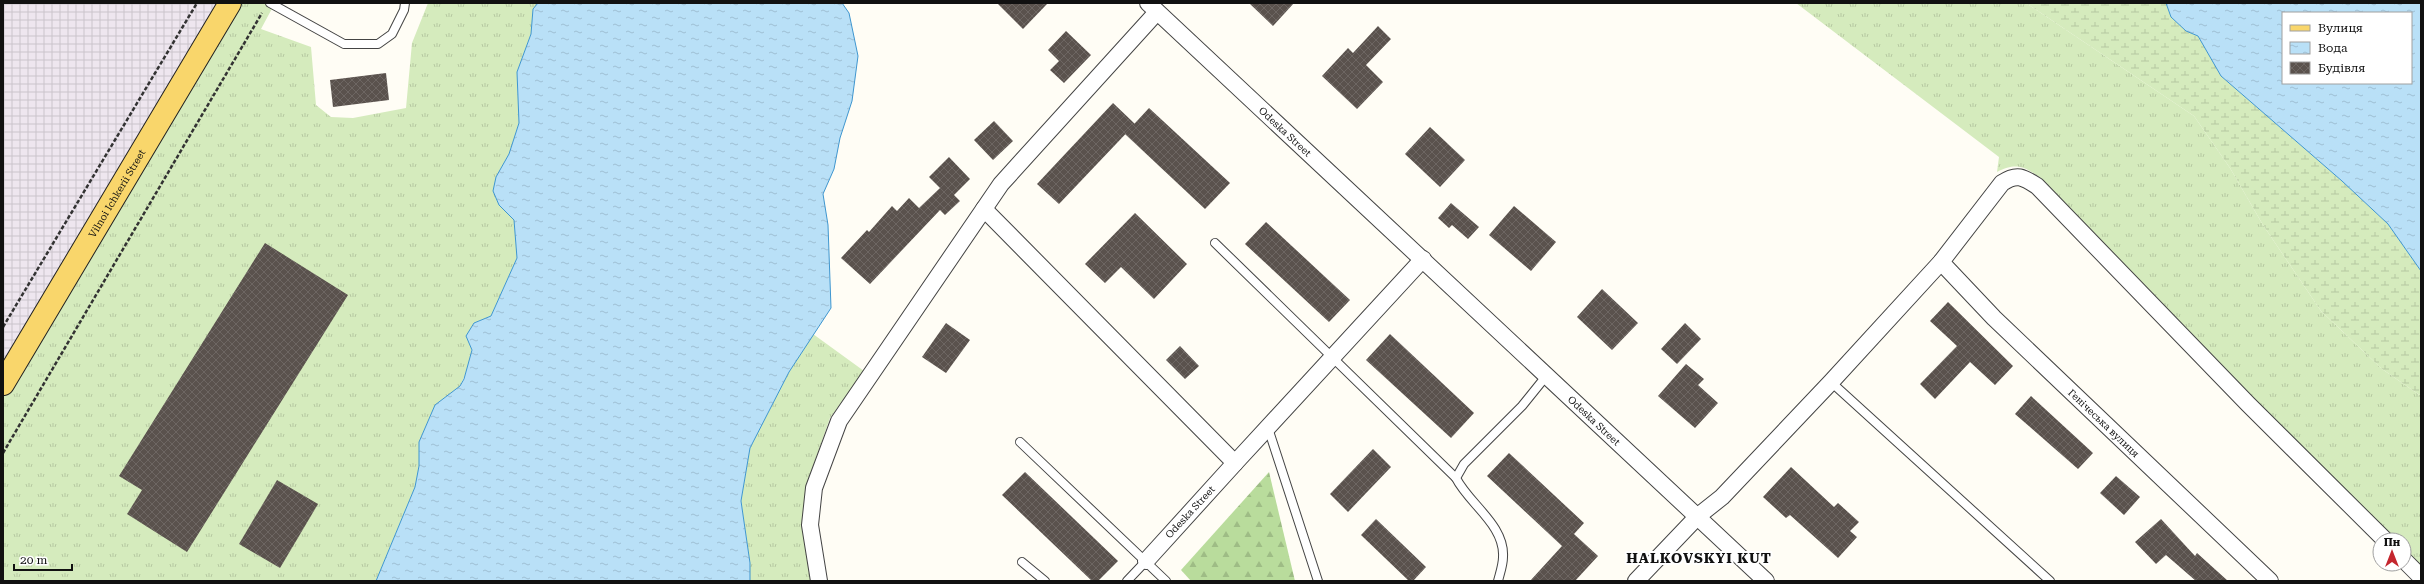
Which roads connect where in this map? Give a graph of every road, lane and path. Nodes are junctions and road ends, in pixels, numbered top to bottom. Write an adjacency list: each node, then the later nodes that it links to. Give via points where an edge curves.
1 (197, 3): 11 (path)
2 (230, 3): 15 (main road, Vilnoi Ichkerii Street)
3 (270, 3): 4 (lane, via 344,44 378,44 392,34)
4 (405, 3)
5 (1153, 7): 7 (street, via 1001,184); 9 (street, Odeska Street)
6 (264, 10): 18 (path)
7 (984, 209): 19 (street); 27 (street, via 839,421 814,488 810,526)
8 (1216, 243): 12 (lane)
9 (1423, 259): 12 (street, Odeska Street); 13 (street, Odeska Street)
10 (1941, 262): 14 (street); 22 (street, via 2002,183 2012,177 2022,176 2037,186); 36 (street, Генічеська вулиця, via 1994,318)
11 (3, 327)
12 (1333, 357): 16 (street, Odeska Street); 20 (lane)
13 (1547, 376): 20 (lane, via 1522,406 1464,464); 21 (street, Odeska Street)
14 (1830, 382): 21 (street, via 1722,497); 35 (lane)
15 (3, 384)
16 (1268, 428): 19 (street, Odeska Street); 31 (lane)
17 (1020, 442): 23 (lane)
18 (3, 453)
19 (1235, 463): 23 (street, Odeska Street)
20 (1456, 478): 32 (lane, via 1460,487 1484,513 1501,541 1504,556)
21 (1698, 516): 33 (street); 34 (street, Odeska Street)
22 (2376, 532)
23 (1146, 561): 29 (lane); 30 (lane)
24 (1022, 562): 28 (lane)
25 (2412, 568): 26 (street)
26 (2421, 577)
27 (819, 581)
28 (1045, 581)
29 (1127, 581)
30 (1166, 581)
31 (1318, 581)
32 (1498, 581)
33 (1636, 581)
34 (1766, 581)
35 (2050, 581)
36 (2270, 581)

